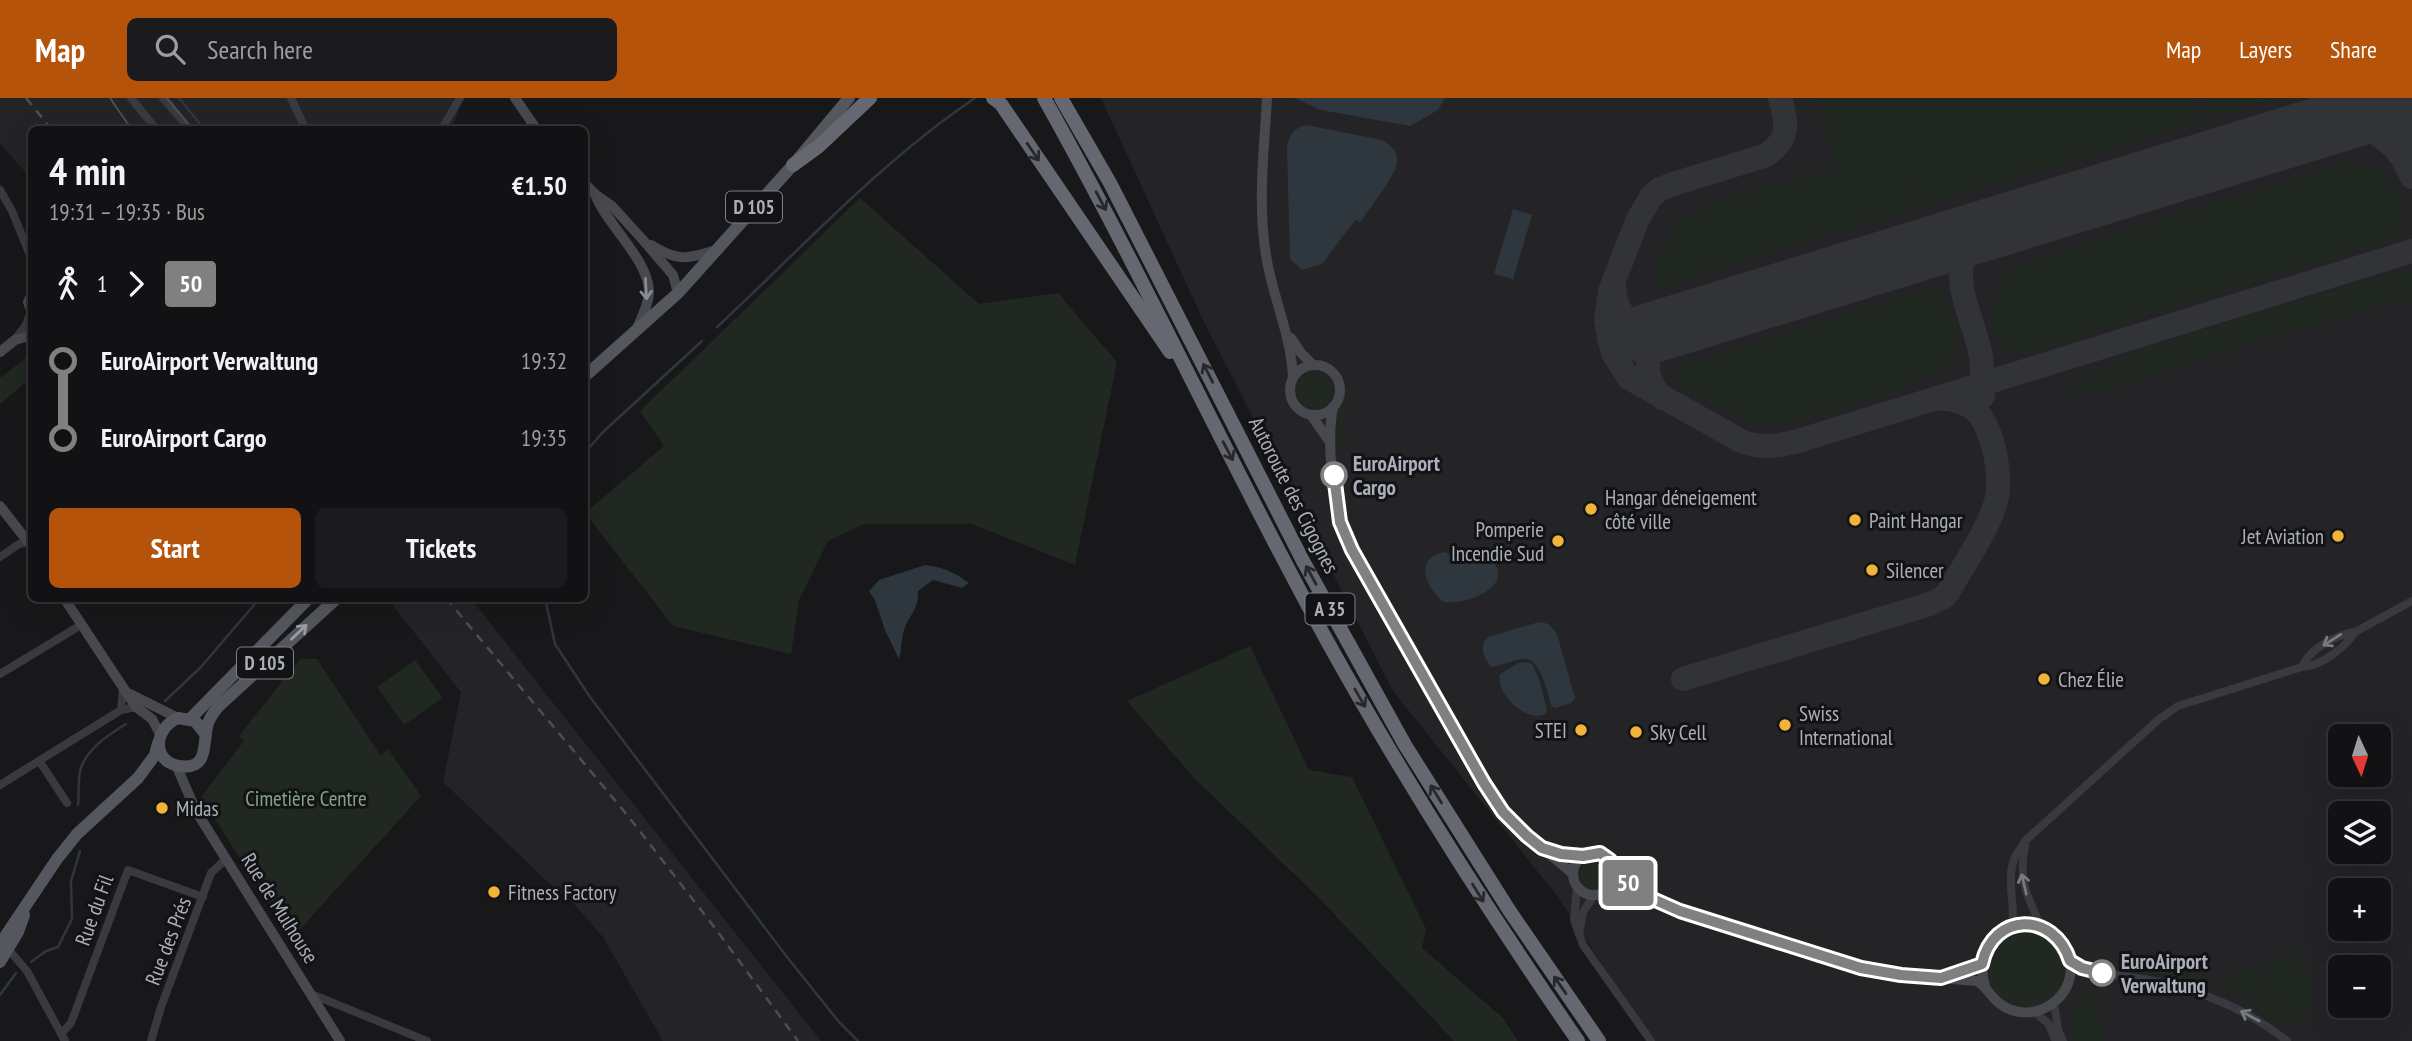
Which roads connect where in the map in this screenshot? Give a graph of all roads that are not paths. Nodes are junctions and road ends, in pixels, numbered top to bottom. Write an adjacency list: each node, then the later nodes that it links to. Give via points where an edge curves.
1 (131, 98): 13 (street)
2 (163, 98): 14 (street)
3 (291, 98): 15 (street)
4 (460, 98): 16 (street)
5 (515, 98): 17 (main road)
6 (849, 98): 19 (main road, D 105)
7 (870, 98): 19 (highway)
8 (993, 98): 36 (highway, one-way to 36)
9 (1044, 98): 36 (highway, Autoroute des Cigognes / A 35, one-way to 36, via 1146,286)
10 (1064, 98): 18 (highway, Autoroute des Cigognes / A 35)
11 (1073, 98): 18 (highway)
12 (1267, 98): 28 (main road, via 1263,225 1271,283)
13 (154, 126)
14 (187, 126)
15 (304, 126)
16 (442, 126)
17 (534, 126)
18 (1096, 157): 89 (highway, Autoroute des Cigognes / A 35, one-way to 18, via 1508,910 1405,745 1303,561)
19 (793, 165): 25 (main road, D 105)
20 (588, 187): 22 (main road)
21 (0, 190): 24 (street)
22 (594, 194): 23 (main road, via 612,206); 29 (main road, one-way to 29, via 645,274 649,291)
23 (643, 240): 25 (main road, via 680,259); 26 (main road, via 673,275)
24 (28, 250)
25 (716, 250): 26 (main road, D 105)
26 (678, 293): 29 (main road, D 105)
27 (28, 320): 31 (street)
28 (1286, 330): 33 (main road); 35 (main road)
29 (636, 331): 34 (main road, D 105)
30 (28, 336): 31 (main road)
31 (15, 340): 32 (main road)
32 (0, 352)
33 (1313, 365): 35 (main road); 37 (main road, via 1328,369 1338,381 1339,395)
34 (588, 373)
35 (1293, 377): 38 (main road, via 1293,403)
36 (1196, 391): 88 (highway, Autoroute des Cigognes / A 35, one-way to 88, via 1390,752 1495,921)
37 (1333, 407): 38 (main road); 39 (main road)
38 (1311, 415): 39 (main road)
39 (1330, 442): 64 (main road, via 1338,513 1347,540 1493,798)
40 (0, 506): 41 (main road)
41 (28, 541)
42 (28, 544): 43 (street, via 19,544)
43 (0, 557)
44 (2412, 601): 63 (street, via 2355,632 2310,667 2178,706)
45 (67, 602): 48 (main road)
46 (305, 602): 53 (main road, D 105)
47 (333, 602): 54 (main road, D 105, one-way to 47, via 220,705)
48 (81, 625): 49 (street); 50 (main road)
49 (0, 674)
50 (125, 690): 51 (main road); 52 (street); 53 (main road)
51 (136, 708): 52 (street); 55 (main road, via 152,719)
52 (121, 710): 56 (street)
53 (184, 719): 54 (main road, via 200,725); 55 (main road, via 170,721)
54 (206, 735): 57 (main road, via 206,749)
55 (159, 738): 58 (main road, via 162,754); 59 (main road, via 155,755)
56 (40, 762): 60 (street); 62 (street)
57 (194, 763): 58 (main road); 61 (main road)
58 (173, 764): 59 (main road); 61 (main road, Rue de Mulhouse)
59 (138, 778): 75 (main road, via 77,834)
60 (0, 785)
61 (189, 795): 66 (main road, Rue de Mulhouse)
62 (67, 803)
63 (2026, 840): 72 (street, via 2013,864); 73 (street, one-way to 63, via 2025,889 2021,865)
64 (1542, 848): 65 (main road); 68 (main road)
65 (1583, 856): 67 (main road, via 1600,853 1610,860); 68 (main road, via 1575,865)
66 (226, 859): 71 (street, Rue des Prés, via 211,873); 81 (main road, Rue de Mulhouse)
67 (1614, 871): 69 (main road, via 1614,881); 70 (main road)
68 (1575, 880): 69 (main road, via 1583,891); 74 (street, via 1574,920)
69 (1601, 892): 70 (main road); 74 (street, via 1583,912)
70 (1646, 896): 79 (main road, via 1699,919 1861,968)
71 (203, 897): 84 (street, Rue du Fil, via 128,870); 85 (street, Rue des Prés)
72 (2012, 926): 73 (main road); 78 (main road, via 1989,945)
73 (2041, 926): 76 (main road, via 2060,939)
74 (1579, 934): 90 (street)
75 (3, 942): 77 (main road); 84 (street, via 27,971)
76 (2070, 961): 82 (main road, via 2067,988); 93 (street, one-way to 76, via 2211,996 2102,973)
77 (0, 962)
78 (1982, 964): 79 (main road); 80 (main road)
79 (1941, 978): 80 (main road)
80 (1985, 986): 83 (main road, via 2000,1004 2022,1013)
81 (311, 993): 86 (main road, Rue de Mulhouse); 87 (street)
82 (2054, 1003): 83 (main road); 92 (street)
83 (2034, 1012): 91 (street, via 2048,1023)
84 (63, 1038)
85 (151, 1041)
86 (340, 1041)
87 (427, 1041)
88 (1578, 1041)
89 (1599, 1041)
90 (1651, 1041)
91 (2056, 1041)
92 (2063, 1041)
93 (2287, 1041)

